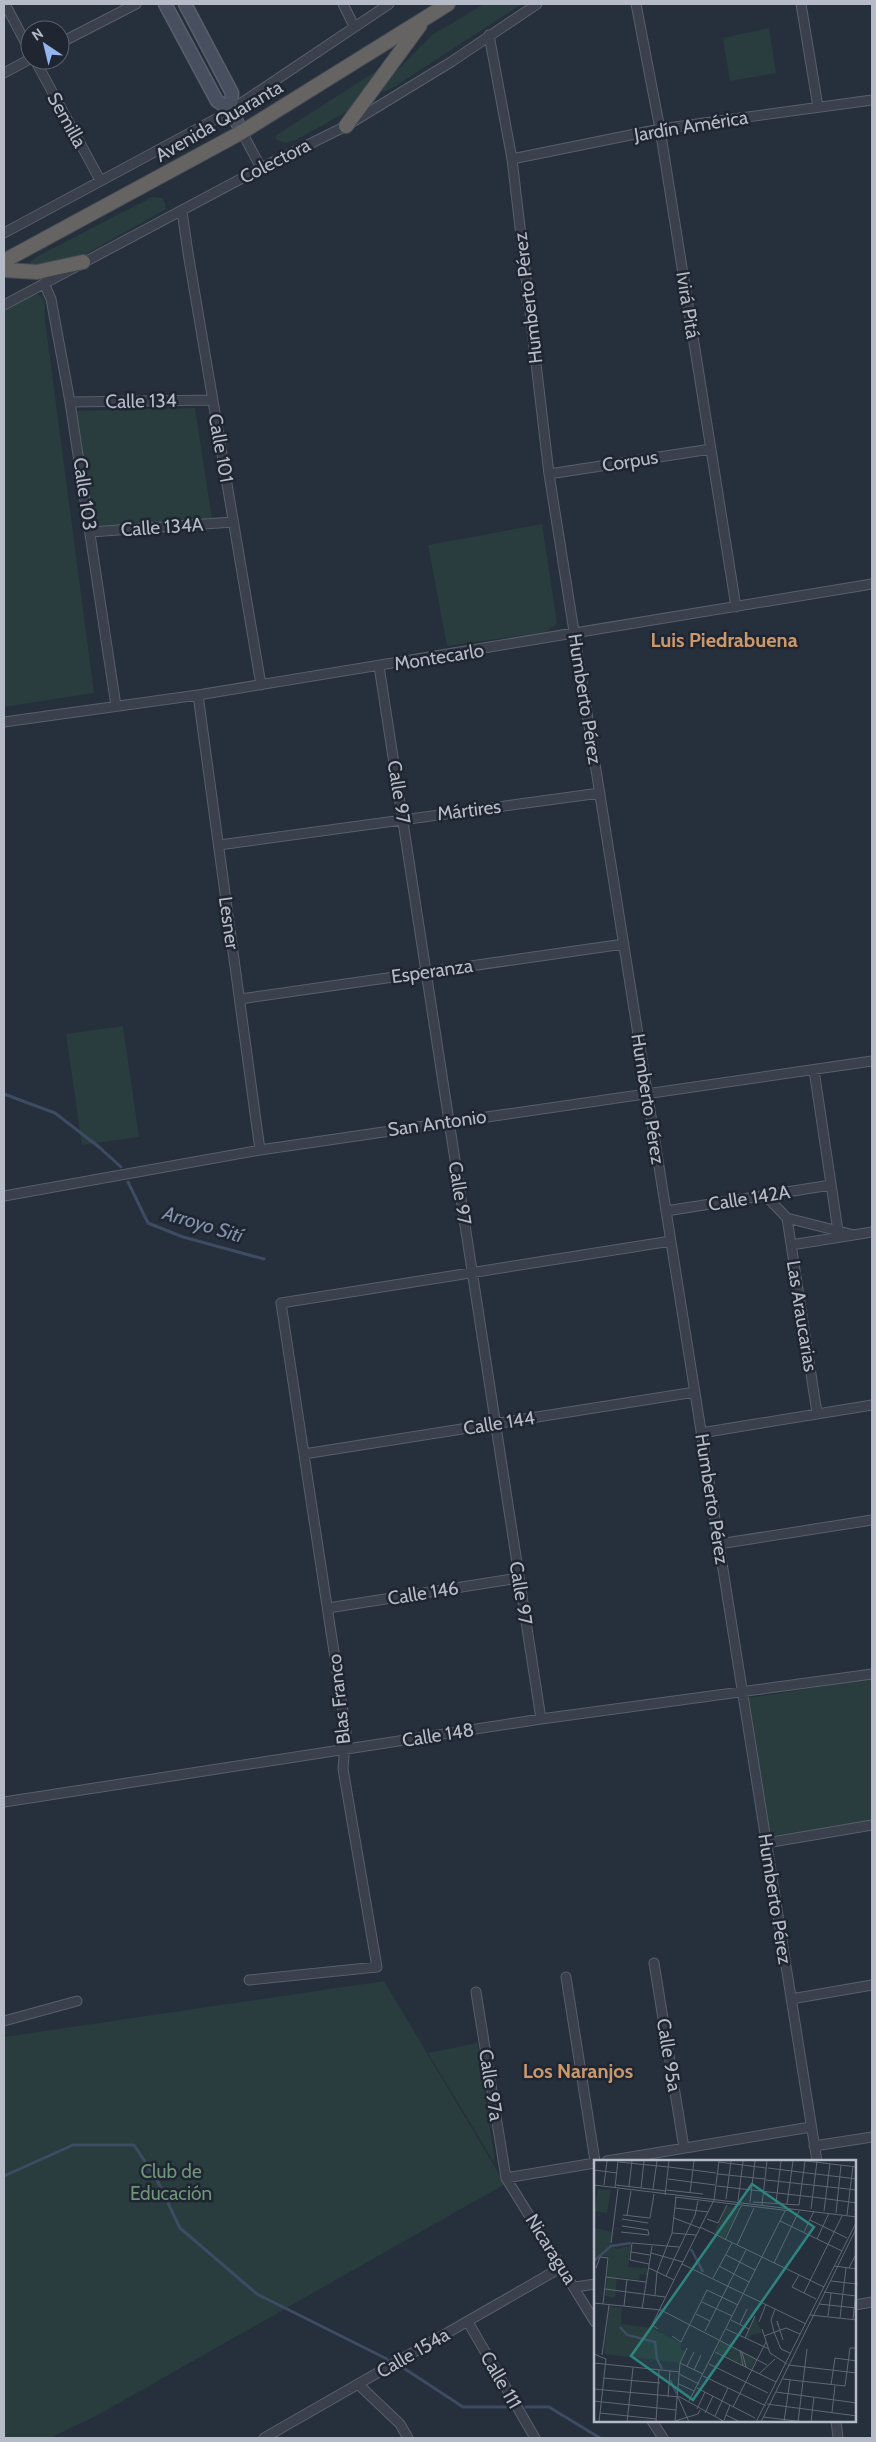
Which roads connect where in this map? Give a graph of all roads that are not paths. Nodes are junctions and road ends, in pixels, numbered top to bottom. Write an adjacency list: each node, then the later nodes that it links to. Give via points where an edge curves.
1 (5, 4): 13 (street)
2 (136, 4): 15 (street)
3 (165, 4): 21 (main road, via 217,101)
4 (185, 4): 21 (main road, via 232,92)
5 (342, 4): 12 (street)
6 (389, 4): 12 (street)
7 (448, 4): 11 (highway, Avenida Quaranta)
8 (537, 4): 14 (street, Colectora)
9 (636, 4): 23 (street, Ivirá Pitá)
10 (801, 4): 20 (street)
11 (423, 20): 22 (highway); 24 (highway, Avenida Quaranta)
12 (354, 26): 21 (street)
13 (20, 33)
14 (489, 35): 22 (street, Colectora); 25 (street, Humberto Pérez)
15 (70, 38)
16 (20, 64): 18 (street)
17 (40, 70): 27 (street, Semilla)
18 (4, 73)
19 (872, 100): 20 (street, Jardín América)
20 (818, 107): 23 (street, Jardín América)
21 (231, 110): 24 (main road); 27 (street)
22 (346, 126): 26 (street, Colectora)
23 (660, 129): 25 (street, Jardín América); 37 (street, Ivirá Pitá)
24 (242, 132): 26 (street); 30 (highway, Avenida Quaranta)
25 (512, 159): 38 (street, Humberto Pérez)
26 (261, 168): 28 (street, Colectora)
27 (100, 180): 29 (street)
28 (182, 211): 31 (street, Colectora); 35 (street, Calle 101)
29 (4, 233)
30 (4, 261)
31 (83, 262): 32 (highway, via 37,272); 33 (street, Colectora)
32 (4, 270)
33 (44, 283): 34 (street, Colectora); 36 (street, Calle 103, via 51,299)
34 (4, 305)
35 (212, 400): 36 (street, Calle 134); 39 (street, Calle 101)
36 (70, 402): 40 (street, Calle 103)
37 (711, 449): 38 (street, Corpus); 42 (street, Ivirá Pitá)
38 (549, 474): 43 (street, Humberto Pérez)
39 (233, 522): 40 (street, Calle 134A); 45 (street, Calle 101)
40 (90, 532): 47 (street, Calle 103)
41 (872, 584): 42 (street, Montecarlo)
42 (736, 606): 43 (street, Montecarlo)
43 (575, 634): 44 (street, Montecarlo); 49 (street, Humberto Pérez)
44 (379, 666): 45 (street, Montecarlo); 50 (street, Calle 97)
45 (261, 685): 46 (street, Montecarlo)
46 (198, 695): 47 (street, Montecarlo); 51 (street, Lesner)
47 (116, 706): 48 (street, Montecarlo)
48 (4, 722)
49 (600, 794): 50 (street, Mártires); 52 (street, Humberto Pérez)
50 (403, 819): 51 (street, Mártires); 53 (street, Calle 97)
51 (219, 845): 54 (street, Lesner)
52 (624, 944): 53 (street, Esperanza); 57 (street, Humberto Pérez)
53 (426, 972): 54 (street, Esperanza); 58 (street, Calle 97)
54 (240, 999): 59 (street, Lesner)
55 (872, 1061): 56 (street, San Antonio)
56 (814, 1070): 57 (street, San Antonio); 60 (street)
57 (648, 1094): 58 (street, San Antonio); 63 (street, Humberto Pérez)
58 (449, 1121): 59 (street, San Antonio); 70 (street, Calle 97)
59 (260, 1150): 61 (street, San Antonio)
60 (831, 1185): 62 (street, Calle 142A); 65 (street)
61 (4, 1196)
62 (766, 1196): 63 (street, Calle 142A); 64 (street)
63 (666, 1211): 68 (street, Humberto Pérez)
64 (787, 1218): 65 (street); 69 (street, Las Araucarias)
65 (838, 1231): 67 (street)
66 (872, 1232): 67 (street)
67 (854, 1235): 69 (street)
68 (671, 1241): 70 (street); 71 (street, Humberto Pérez)
69 (791, 1245): 73 (street, Las Araucarias)
70 (472, 1272): 74 (street, Calle 97); 76 (street, Blas Franco, via 281,1302)
71 (695, 1392): 74 (street, Calle 144); 75 (street, Humberto Pérez)
72 (872, 1405): 73 (street)
73 (817, 1413): 75 (street)
74 (495, 1424): 76 (street, Calle 144); 79 (street, Calle 97)
75 (701, 1433): 78 (street, Humberto Pérez)
76 (304, 1454): 80 (street, Blas Franco)
77 (872, 1520): 78 (street)
78 (719, 1544): 82 (street, Humberto Pérez)
79 (519, 1578): 80 (street, Calle 146); 83 (street, Calle 97)
80 (328, 1608): 84 (street, Blas Franco, via 346,1731)
81 (872, 1674): 82 (street, Calle 148)
82 (742, 1692): 83 (street, Calle 148); 87 (street, Humberto Pérez)
83 (540, 1719): 84 (street, Calle 148)
84 (345, 1750): 85 (street, Calle 148); 90 (street, Blas Franco, via 342,1769 377,1967)
85 (4, 1802)
86 (872, 1825): 87 (street)
87 (766, 1843): 93 (street, Humberto Pérez)
88 (654, 1962): 99 (street, Calle 95a)
89 (566, 1977): 100 (street)
90 (249, 1980)
91 (872, 1985): 93 (street)
92 (476, 1992): 104 (street, Calle 97a)
93 (791, 1998): 96 (street, Humberto Pérez)
94 (77, 2001): 95 (street)
95 (4, 2021)
96 (811, 2127): 98 (street, Humberto Pérez); 99 (street)
97 (872, 2137): 98 (street)
98 (814, 2146): 102 (street, Humberto Pérez)
99 (684, 2148): 101 (street)
100 (595, 2160)
101 (613, 2160)
102 (817, 2160)
103 (594, 2162): 104 (street)
104 (506, 2178): 105 (street, Nicaragua)
105 (562, 2267): 107 (street, Nicaragua); 111 (street, Calle 154a)
106 (594, 2284): 107 (street)
107 (574, 2287): 110 (street, Nicaragua)
108 (872, 2302): 109 (street)
109 (856, 2305)
110 (594, 2320)
111 (468, 2322): 112 (street, Calle 154a); 117 (street, Calle 111)
112 (359, 2385): 115 (street, Calle 154a); 116 (street, via 400,2424)
113 (653, 2422): 118 (street)
114 (836, 2422): 119 (street)
115 (264, 2438)
116 (408, 2438)
117 (535, 2438)
118 (662, 2438)
119 (838, 2438)

